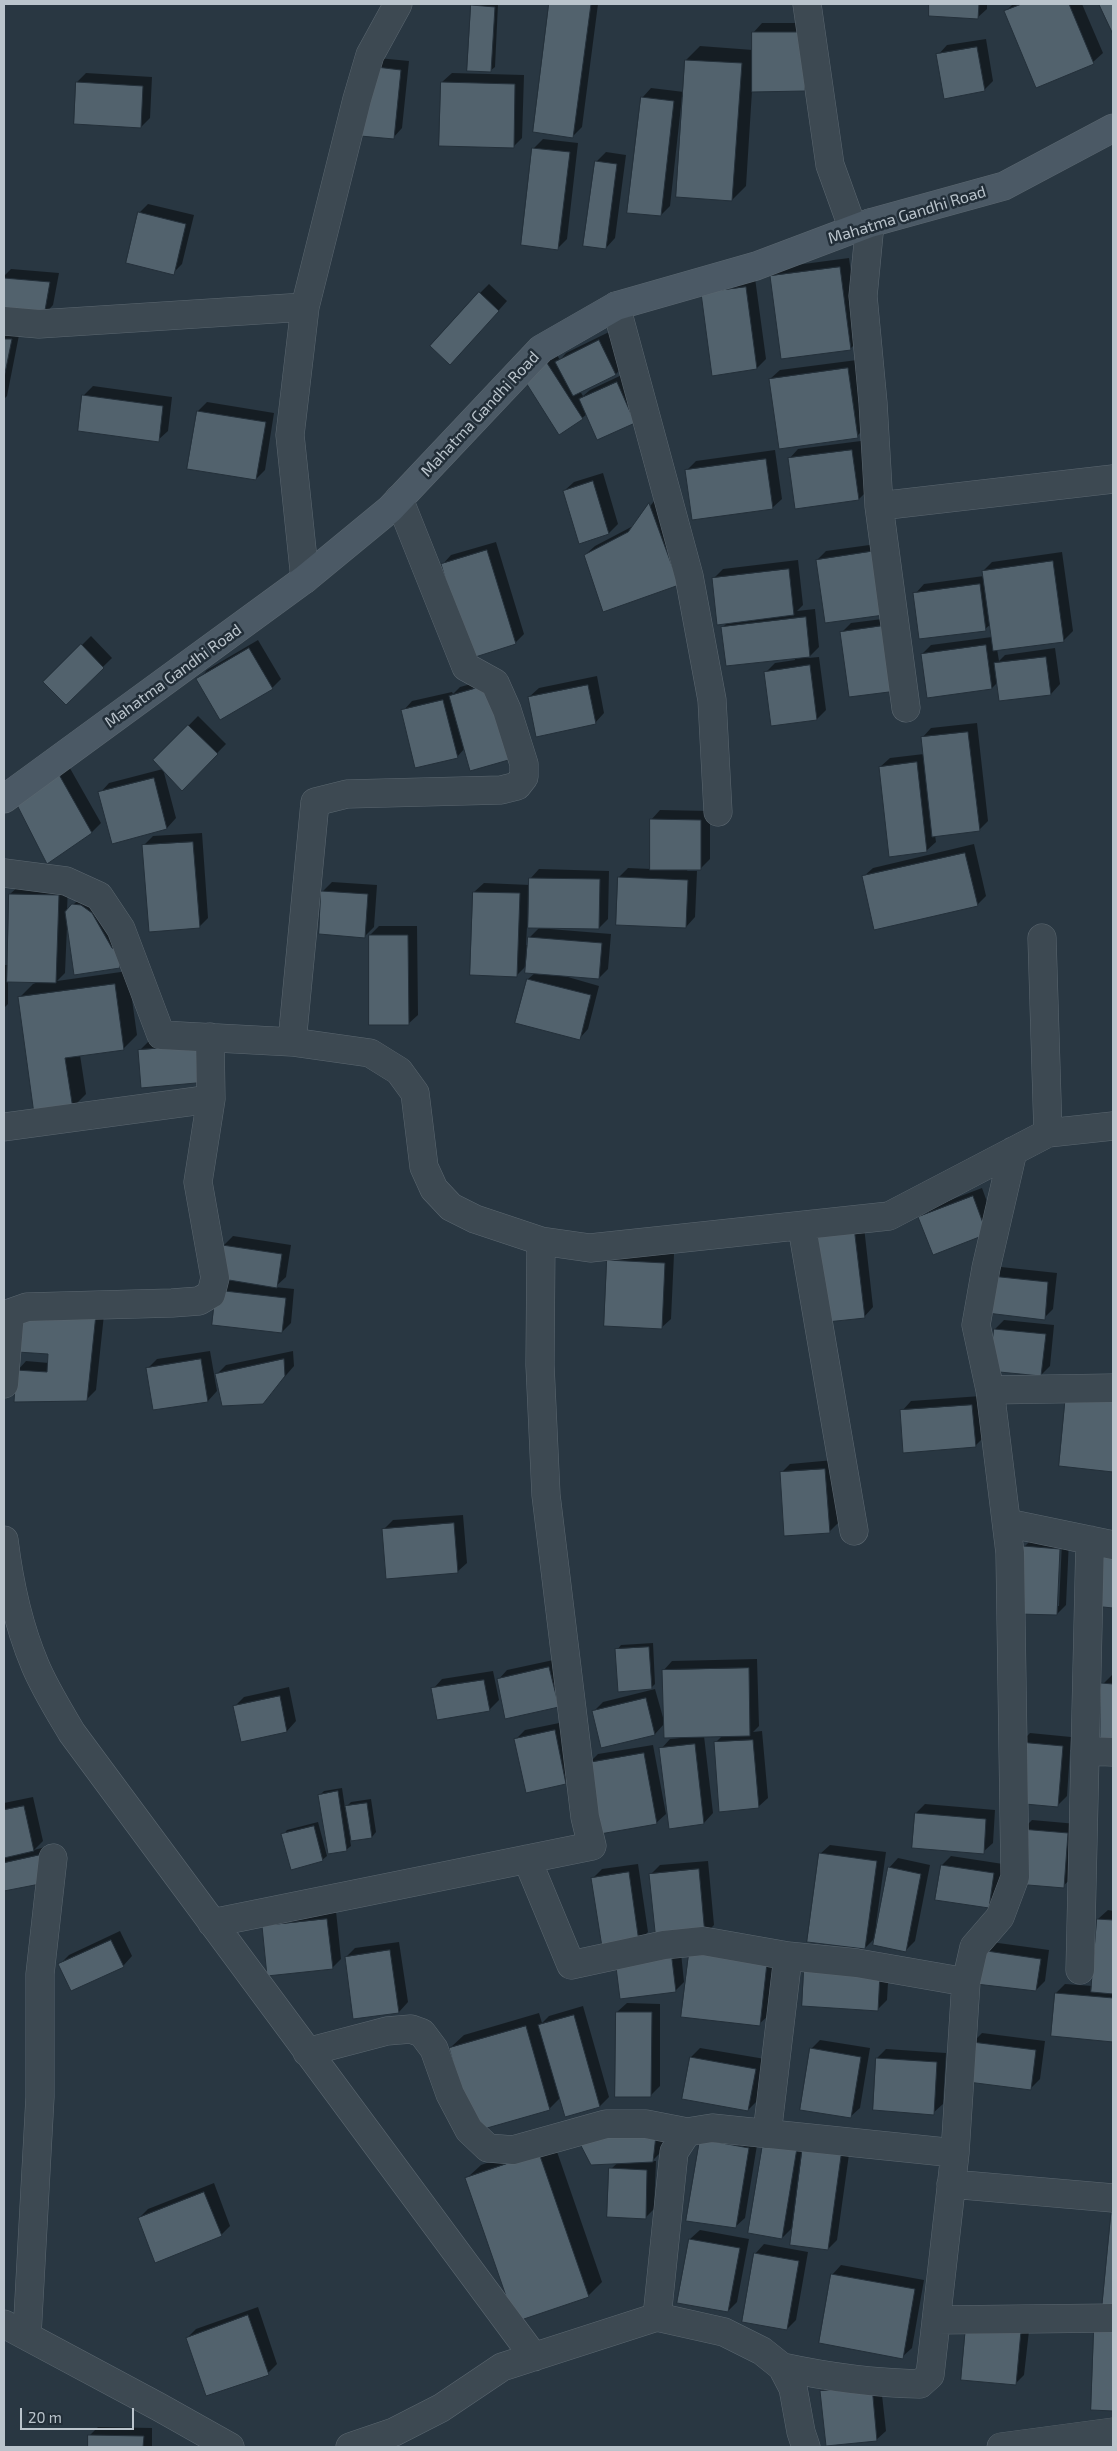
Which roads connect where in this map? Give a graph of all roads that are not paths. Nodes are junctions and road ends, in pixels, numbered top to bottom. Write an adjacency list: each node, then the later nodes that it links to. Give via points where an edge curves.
1 (398, 4): 6 (street, via 370,55)
2 (806, 4): 4 (street, via 830,166)
3 (1113, 128): 4 (main road, Mahatma Gandhi Road, via 1004,186)
4 (862, 226): 5 (main road, Mahatma Gandhi Road, via 756,266); 10 (street, via 862,296 873,403)
5 (616, 306): 9 (main road, Mahatma Gandhi Road, via 541,349); 14 (street, via 689,576 712,700)
6 (305, 308): 7 (street, via 39,324); 11 (street, via 290,435)
7 (4, 321)
8 (1113, 479): 10 (street)
9 (399, 499): 11 (main road, Mahatma Gandhi Road); 18 (street, via 466,667 495,683 518,742 524,777 517,786 501,790 347,794 315,802)
10 (878, 506): 12 (street)
11 (305, 579): 13 (main road, Mahatma Gandhi Road)
12 (906, 708)
13 (4, 800)
14 (718, 812)
15 (4, 873): 17 (street, via 66,881 99,896 121,930 161,1035)
16 (1042, 938): 22 (street)
17 (210, 1037): 18 (street); 19 (street)
18 (292, 1042): 25 (street, via 370,1053 399,1070 415,1093 424,1167 434,1188 451,1207 475,1219)
19 (211, 1099): 21 (street); 26 (street, via 198,1182 215,1278 211,1294 199,1301 172,1304 27,1308 10,1313)
20 (1113, 1126): 22 (street)
21 (4, 1127)
22 (1048, 1132): 23 (street)
23 (1013, 1151): 24 (street, via 889,1216); 28 (street, via 976,1325)
24 (802, 1227): 25 (street, via 590,1248); 30 (street)
25 (541, 1241): 36 (street, via 540,1366 546,1495 585,1818 592,1846)
26 (4, 1384)
27 (1113, 1388): 28 (street)
28 (990, 1390): 29 (street)
29 (1007, 1523): 32 (street); 40 (street, via 1015,1877 1000,1917 974,1947)
30 (854, 1531)
31 (4, 1540): 37 (street, via 7,1564 32,1655 58,1709)
32 (1102, 1543): 33 (street)
33 (1086, 1751): 34 (street); 39 (street)
34 (1113, 1752)
35 (53, 1858): 50 (street, via 40,1974 40,2097)
36 (527, 1859): 37 (street); 38 (street, via 571,1965 664,1945 703,1941)
37 (212, 1923): 41 (street)
38 (788, 1956): 40 (street, via 857,1963); 43 (street)
39 (1080, 1970)
40 (966, 1982): 44 (street)
41 (307, 2052): 42 (street, via 388,2031 411,2029 422,2033 434,2050 450,2094 469,2130 488,2148 513,2150 606,2124 646,2124); 51 (street)
42 (686, 2132): 43 (street, via 712,2128); 47 (street, via 674,2152)
43 (767, 2134): 44 (street)
44 (955, 2154): 45 (street)
45 (951, 2184): 46 (street); 49 (street)
46 (1113, 2198)
47 (657, 2317): 51 (street); 52 (street, via 724,2332 762,2351)
48 (1113, 2318): 49 (street)
49 (937, 2320): 52 (street, via 930,2375 920,2384 830,2377)
50 (15, 2330): 54 (street)
51 (534, 2357): 55 (street, via 502,2367 441,2408 394,2432)
52 (782, 2367): 56 (street, via 793,2388)
53 (1113, 2432): 57 (street)
54 (230, 2447)
55 (350, 2447)
56 (806, 2447)
57 (1001, 2447)

